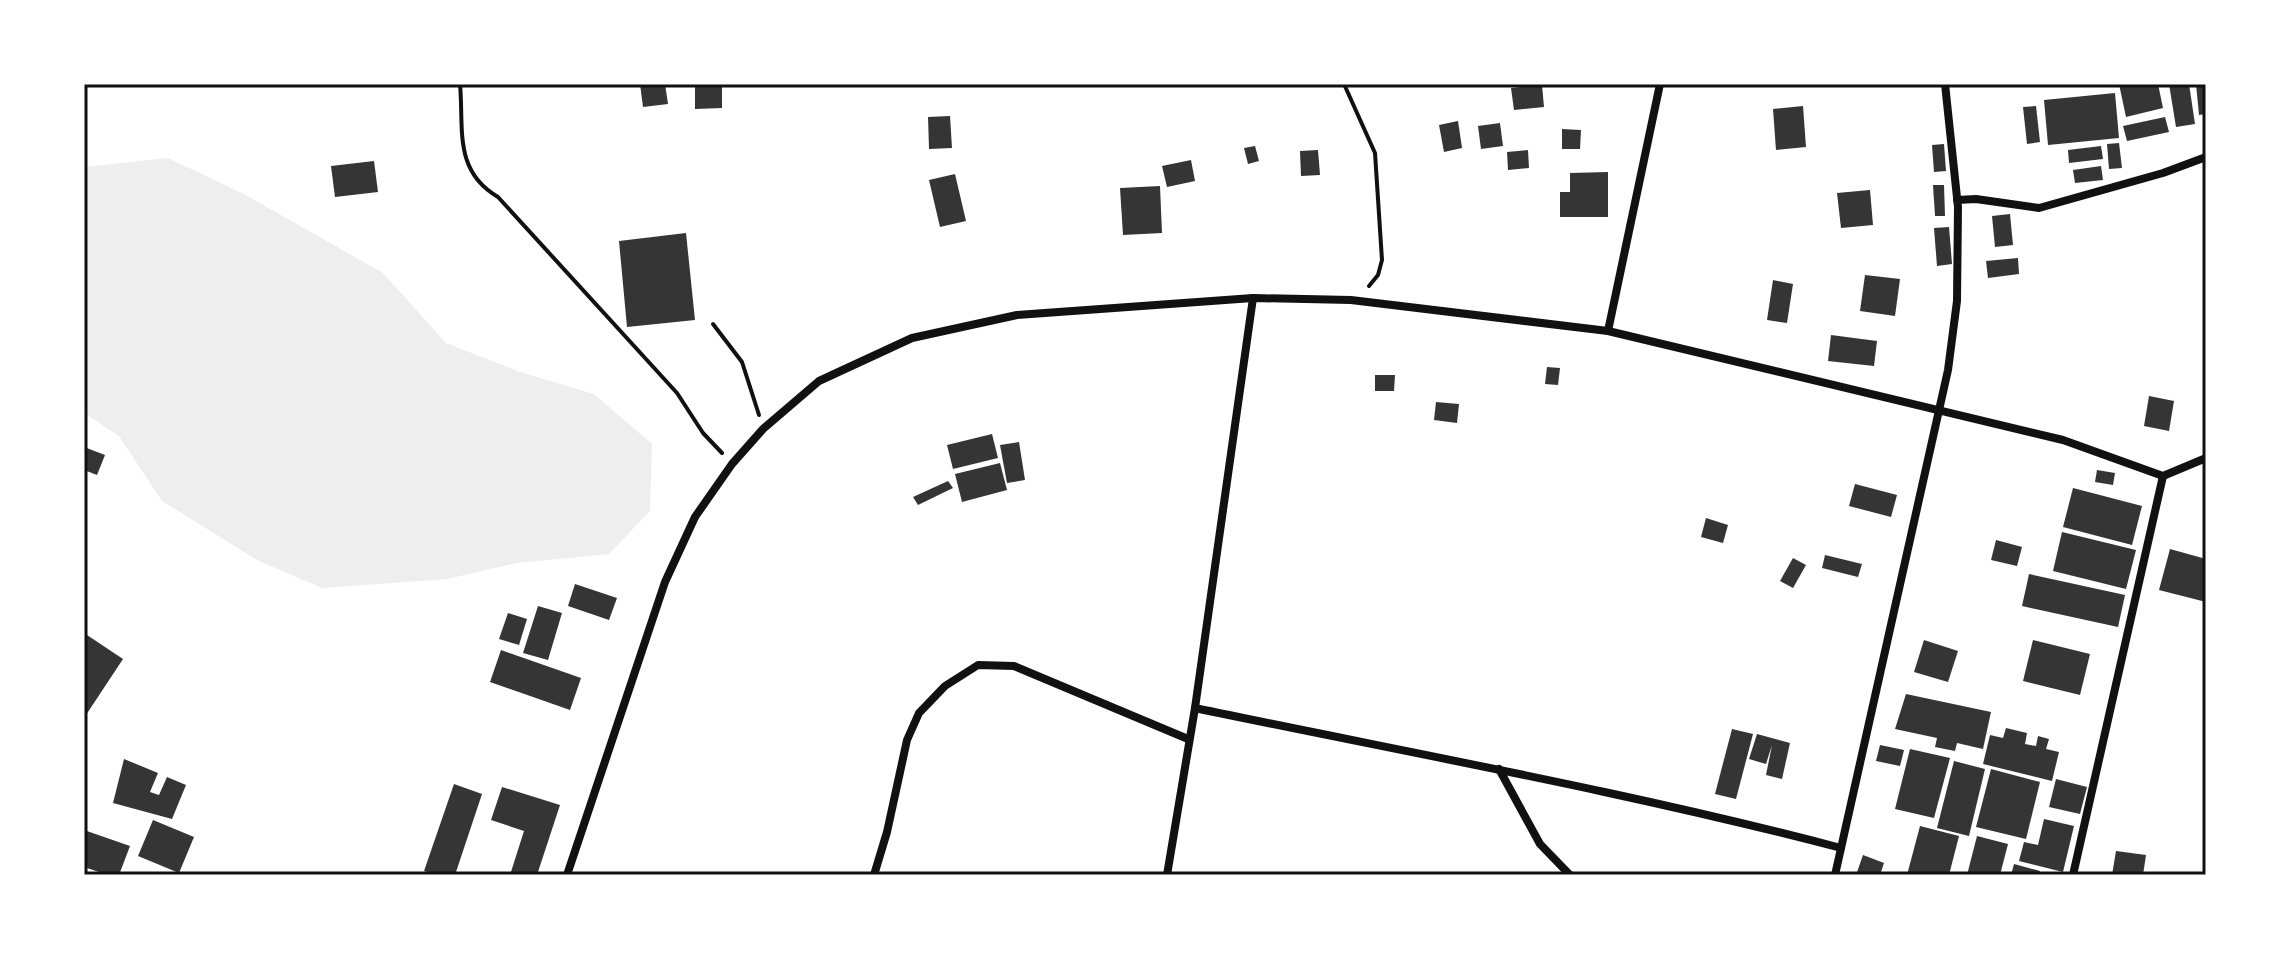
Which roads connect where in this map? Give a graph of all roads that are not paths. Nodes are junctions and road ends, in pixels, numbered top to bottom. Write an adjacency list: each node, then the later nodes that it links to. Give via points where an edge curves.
1 (1660, 84): 6 (street)
2 (1945, 84): 4 (street)
3 (2206, 157): 4 (street, via 2039,208)
4 (1957, 200): 7 (street, via 1957,301)
5 (1253, 298): 6 (street, via 1351,300); 10 (street); 14 (street, via 1017,315 912,338 819,381 763,429 695,517 665,582)
6 (1608, 331): 7 (street)
7 (1939, 413): 9 (street, via 2063,440); 13 (street)
8 (2206, 458): 9 (street)
9 (2163, 476): 19 (street)
10 (1195, 708): 11 (street); 12 (street)
11 (1188, 739): 15 (street, via 1014,666 978,665 945,686 919,713 907,740); 16 (street)
12 (1499, 769): 13 (street); 17 (street, via 1540,844)
13 (1841, 848): 18 (street)
14 (567, 875)
15 (874, 875)
16 (1167, 875)
17 (1570, 875)
18 (1835, 875)
19 (2073, 875)

